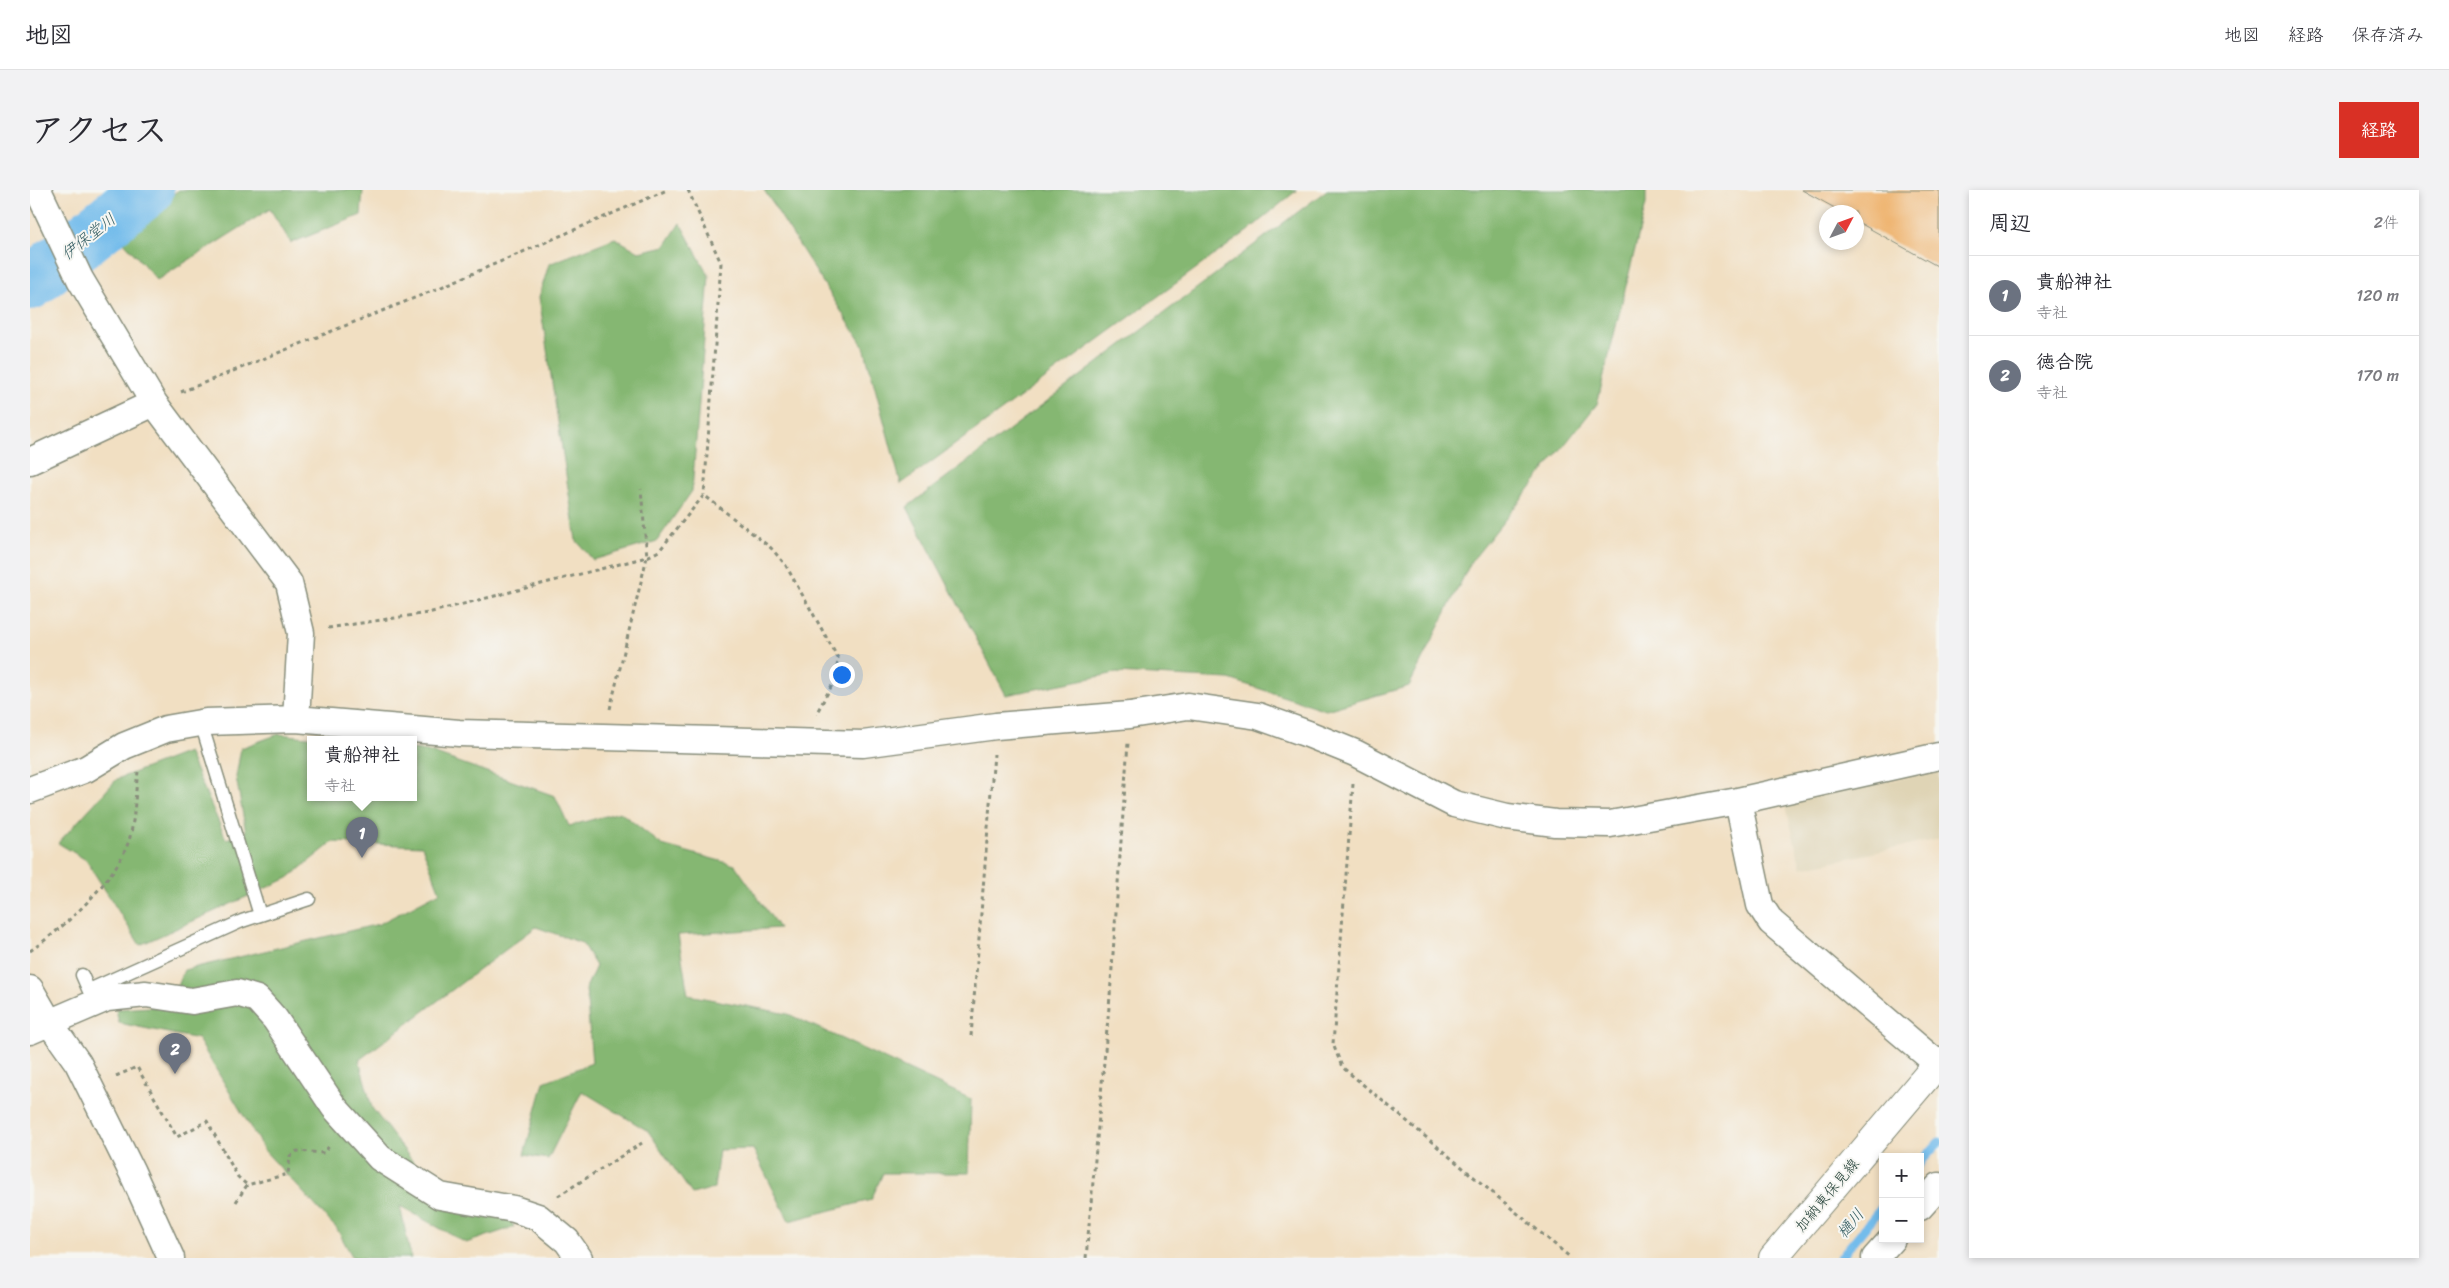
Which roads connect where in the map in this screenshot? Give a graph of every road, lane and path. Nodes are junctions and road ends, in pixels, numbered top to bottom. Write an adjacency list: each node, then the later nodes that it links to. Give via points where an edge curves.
1 (38, 190): 4 (street, via 80,279)
2 (667, 190): 4 (path, via 438,288)
3 (688, 190): 7 (path, via 721,263)
4 (154, 403): 5 (street); 9 (street, via 289,583)
5 (30, 461)
6 (641, 489): 8 (path)
7 (704, 495): 8 (path, via 659,551); 16 (path, via 771,548 785,564 838,658 836,678)
8 (647, 557): 9 (path, via 428,612); 14 (path)
9 (301, 633): 11 (street)
10 (1130, 715): 13 (street); 17 (street, via 1188,706 1258,716); 41 (path, via 1109,1006)
11 (296, 719): 12 (street); 14 (street, via 459,733)
12 (201, 723): 15 (street, via 166,729); 22 (lane)
13 (996, 726): 16 (street, via 863,744); 28 (path)
14 (604, 738): 16 (street)
15 (141, 739): 19 (street, via 86,769); 23 (path, via 130,836 122,857 82,909 54,935)
16 (800, 743)
17 (1355, 753): 20 (street, via 1454,804 1507,817 1555,823 1610,824); 42 (path, via 1332,1044 1342,1067)
18 (1939, 756): 20 (street)
19 (30, 790)
20 (1738, 801): 29 (street, via 1760,905 1771,922)
21 (309, 900): 22 (lane)
22 (260, 915): 26 (lane, via 242,920)
23 (30, 951)
24 (82, 975): 26 (lane)
25 (30, 989): 27 (street)
26 (92, 997): 27 (street); 31 (street, via 146,994 192,1000 237,993 257,999 275,1019)
27 (39, 1027): 30 (street, via 78,1062)
28 (971, 1036)
29 (1939, 1064): 43 (main road, 加納東保見線)
30 (91, 1087): 33 (path, via 137,1067 177,1137 208,1121 238,1177); 39 (street)
31 (341, 1116): 33 (path, via 330,1129 330,1147 324,1152 297,1151 290,1156 288,1174); 37 (street, via 380,1158 440,1196 514,1209)
32 (642, 1143): 37 (path, via 539,1208)
33 (247, 1185): 35 (path)
34 (1939, 1186): 36 (street)
35 (236, 1202)
36 (1924, 1203)
37 (533, 1216): 40 (street, via 567,1241)
38 (1888, 1243): 44 (street)
39 (171, 1258)
40 (579, 1258)
41 (1086, 1258)
42 (1570, 1258)
43 (1773, 1258)
44 (1875, 1258)

